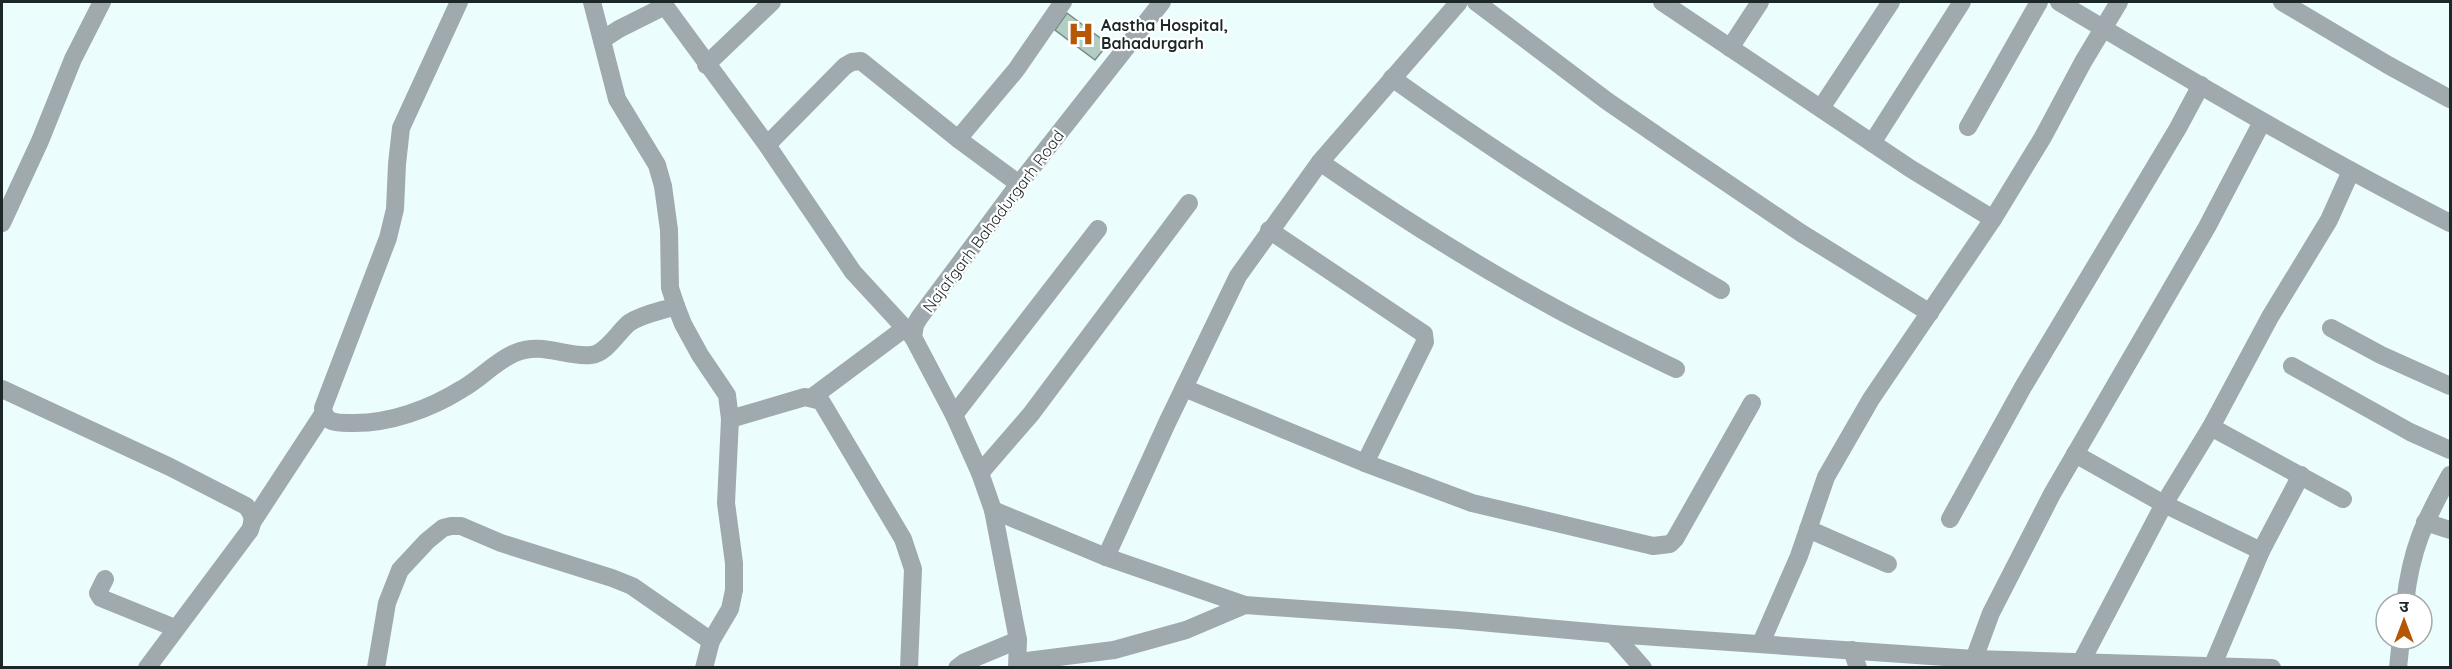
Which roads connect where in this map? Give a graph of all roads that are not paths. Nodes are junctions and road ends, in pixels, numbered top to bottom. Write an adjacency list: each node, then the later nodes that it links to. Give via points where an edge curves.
1 (102, 2): 36 (street)
2 (459, 2): 52 (street, via 401,128 395,209 388,238)
3 (592, 2): 19 (street)
4 (772, 2): 21 (street)
5 (1063, 2): 28 (street, via 1016,70)
6 (1459, 2): 22 (street)
7 (1476, 2): 42 (street, via 1668,143)
8 (1662, 2): 20 (street)
9 (1760, 2): 20 (street)
10 (1891, 2): 25 (street)
11 (1962, 2): 29 (street)
12 (2039, 2): 27 (street)
13 (2059, 2): 18 (street)
14 (2119, 2): 18 (street)
15 (2282, 2): 24 (street)
16 (1158, 3): 33 (street, Najafgarh Bahadurgarh Road)
17 (663, 4): 19 (street); 21 (street)
18 (2103, 28): 23 (street); 35 (street)
19 (602, 40): 41 (street, via 617,99 657,165 663,186 670,288)
20 (1730, 48): 25 (street)
21 (706, 65): 30 (street)
22 (1392, 78): 31 (street); 40 (street, via 1619,230)
23 (2201, 85): 26 (street); 65 (street)
24 (2451, 99)
25 (1821, 108): 29 (street)
26 (2262, 122): 32 (street); 57 (street, via 2207,227)
27 (1968, 127)
28 (957, 139): 30 (street, via 861,61 845,66); 33 (street)
29 (1872, 143): 35 (street)
30 (767, 145): 44 (street, via 853,272)
31 (1320, 162): 39 (street); 46 (street, via 1401,218 1512,284)
32 (2351, 171): 37 (street); 55 (street, via 2330,220 2270,317)
33 (1018, 184): 44 (street, Najafgarh Bahadurgarh Road)
34 (1189, 203): 59 (street, via 1031,414)
35 (1993, 219): 42 (street)
36 (2, 223)
37 (2451, 224)
38 (1098, 229): 53 (street)
39 (1269, 230): 48 (street, via 1233,285); 58 (street, via 1424,334 1425,342)
40 (1720, 290)
41 (676, 306): 52 (street, via 636,319 592,356 540,348 514,353 461,390 415,413 372,424 331,422); 54 (street, via 700,355 727,395)
42 (1930, 313): 68 (street, via 1871,399 1831,468)
43 (2331, 328): 47 (street)
44 (909, 333): 50 (street); 53 (street)
45 (2292, 366): 56 (street, via 2400,427)
46 (1676, 369)
47 (2451, 386)
48 (1184, 388): 58 (street); 71 (street)
49 (2, 389): 66 (street, via 246,506)
50 (811, 398): 54 (street); 91 (street, via 821,401 909,553 913,568)
51 (1752, 402): 58 (street, via 1675,539 1664,545 1653,546 1472,503)
52 (324, 414): 66 (street)
53 (954, 415): 59 (street)
54 (730, 419): 79 (street, via 726,503 734,590 730,609)
55 (2211, 427): 60 (street); 63 (street)
56 (2451, 450)
57 (2075, 454): 63 (street); 84 (street, via 1991,613)
58 (1365, 463)
59 (980, 473): 64 (street)
60 (2301, 475): 62 (street); 70 (street)
61 (2451, 476): 67 (street)
62 (2343, 499)
63 (2164, 504): 70 (street); 85 (street)
64 (993, 510): 71 (street); 78 (street)
65 (1950, 519)
66 (254, 522): 76 (street)
67 (2425, 522): 69 (street); 74 (street)
68 (1808, 529): 72 (street); 80 (street)
69 (2451, 530)
70 (2261, 551): 87 (street)
71 (1106, 557): 75 (street)
72 (1888, 564)
73 (105, 579): 76 (street, via 98,593 101,598)
74 (2406, 591)
75 (1245, 605): 77 (street); 82 (street)
76 (176, 628): 88 (street)
77 (1613, 634): 80 (street); 93 (street)
78 (1017, 640): 86 (street); 92 (street)
79 (711, 641): 89 (street, via 632,586 461,526 451,526 427,541 400,570 387,603); 90 (street)
80 (1761, 643): 83 (street)
81 (2400, 651): 95 (street)
82 (1115, 659): 86 (street)
83 (1855, 659): 84 (street)
84 (1974, 659): 85 (street)
85 (2081, 662): 87 (street)
86 (1018, 665)
87 (2212, 667): 94 (street)
88 (147, 668)
89 (376, 668)
90 (704, 668)
91 (909, 668)
92 (957, 668)
93 (1643, 668)
94 (2272, 668)
95 (2398, 668)

